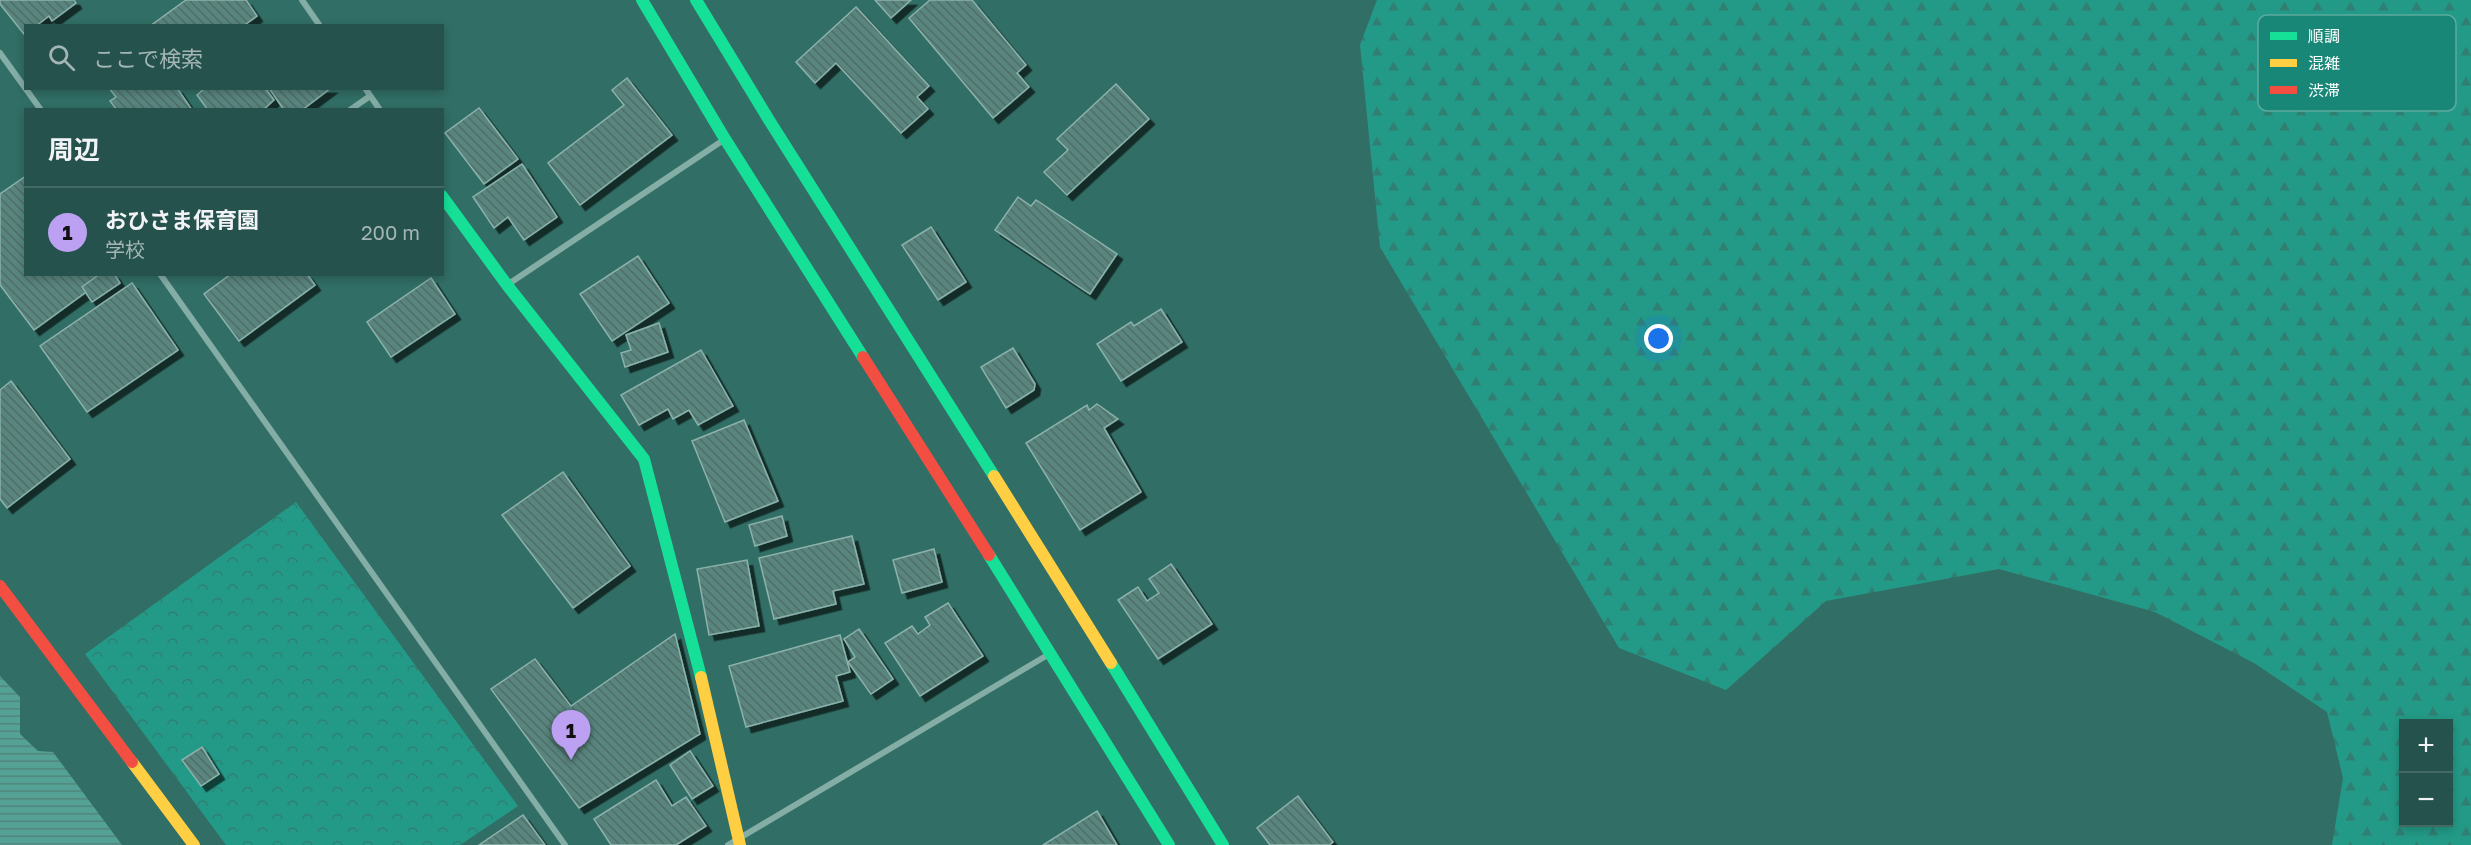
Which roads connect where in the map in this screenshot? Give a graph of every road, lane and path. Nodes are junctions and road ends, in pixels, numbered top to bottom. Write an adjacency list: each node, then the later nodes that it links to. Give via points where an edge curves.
1 (302, 0): 4 (street)
2 (642, 0): 13 (street)
3 (696, 0): 23 (street)
4 (319, 24)
5 (0, 53): 6 (street)
6 (24, 86)
7 (27, 90): 10 (street)
8 (366, 90): 9 (street)
9 (370, 96): 11 (street); 12 (street)
10 (40, 108)
11 (353, 108)
12 (379, 108)
13 (725, 139): 16 (street); 18 (street)
14 (444, 199): 16 (street)
15 (161, 276): 21 (street)
16 (507, 285): 19 (street, via 644,459 701,677)
17 (0, 586): 20 (street)
18 (1051, 653): 19 (street); 22 (street)
19 (735, 843)
20 (194, 845)
21 (565, 845)
22 (1169, 845)
23 (1223, 845)

